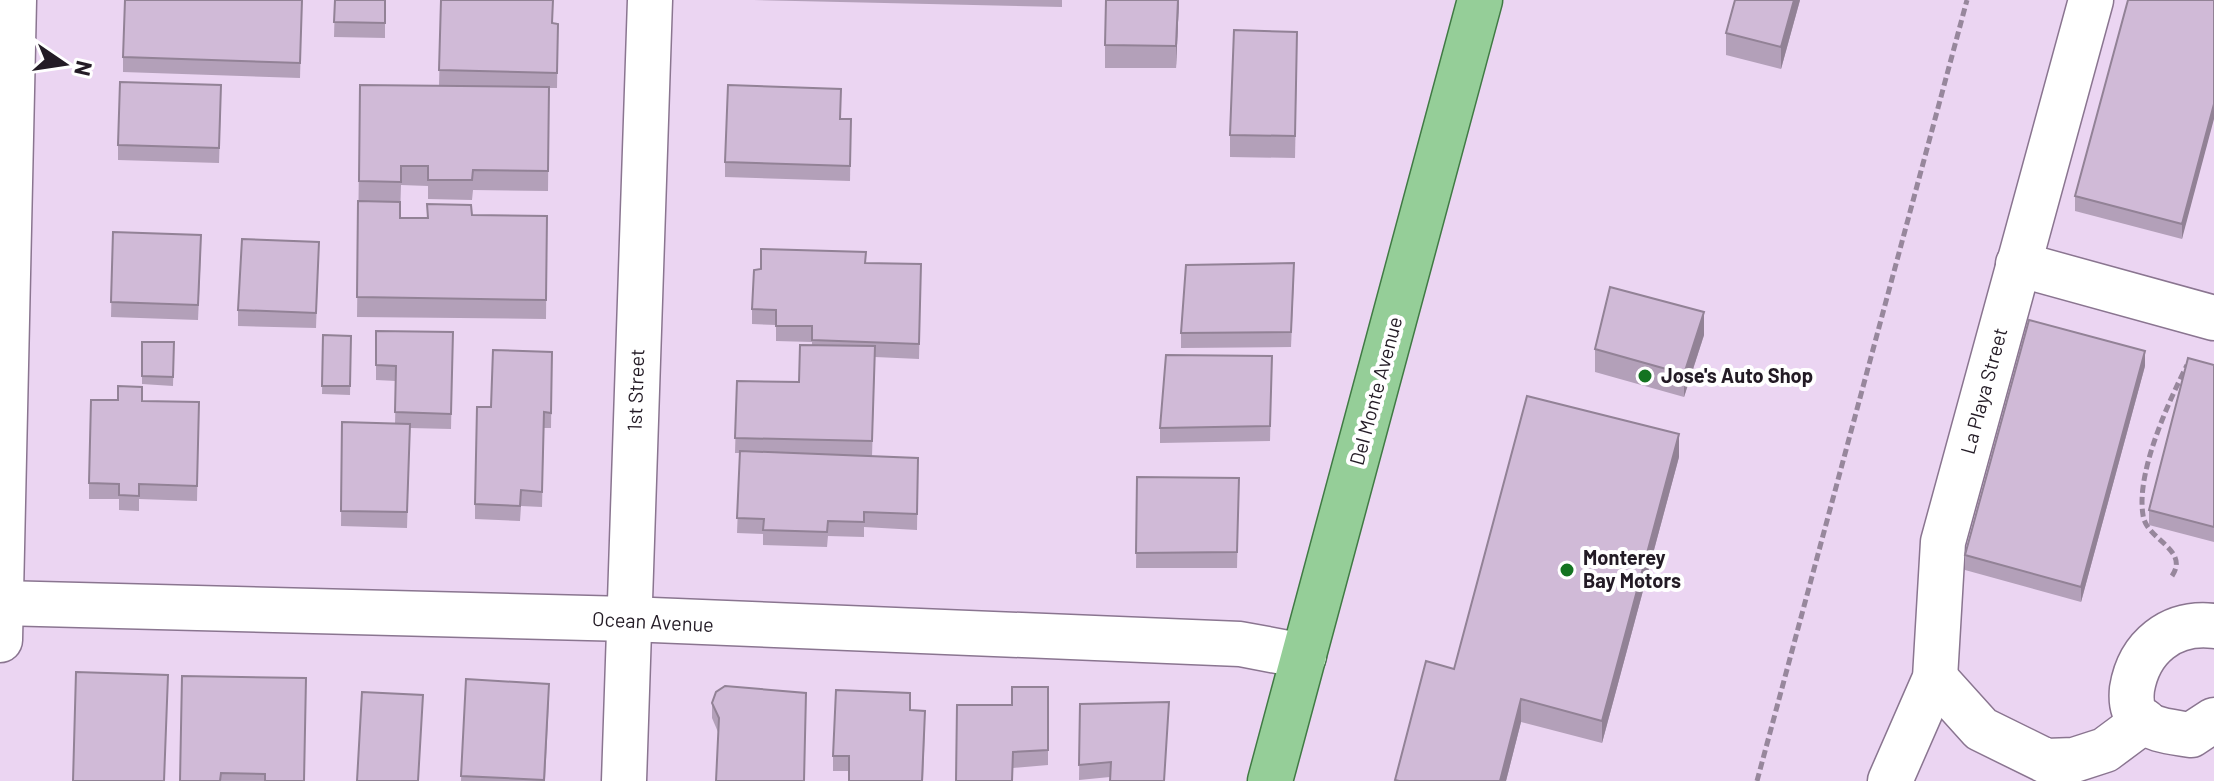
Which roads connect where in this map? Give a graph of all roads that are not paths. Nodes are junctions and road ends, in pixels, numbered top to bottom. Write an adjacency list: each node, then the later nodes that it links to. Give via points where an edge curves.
1 (14, 0): 7 (street)
2 (650, 0): 8 (street, 1st Street)
3 (1480, 0): 10 (main road, Del Monte Avenue)
4 (2091, 0): 5 (street, La Playa Street)
5 (2018, 264): 6 (street); 11 (street, La Playa Street, via 1943,542)
6 (2209, 317)
7 (0, 615): 8 (street, Ocean Avenue)
8 (628, 619): 10 (street, Ocean Avenue, via 1240,644); 14 (street, 1st Street)
9 (2214, 626): 13 (street, via 2197,624 2170,632 2149,646 2134,675 2130,701)
10 (1304, 656): 15 (main road, Del Monte Avenue)
11 (1935, 678): 13 (street, via 1981,729 2046,761 2074,760 2105,750); 16 (street, La Playa Street)
12 (2214, 720): 13 (street, via 2191,735 2159,730)
13 (2144, 721)
14 (624, 781)
15 (1270, 781)
16 (1890, 781)

